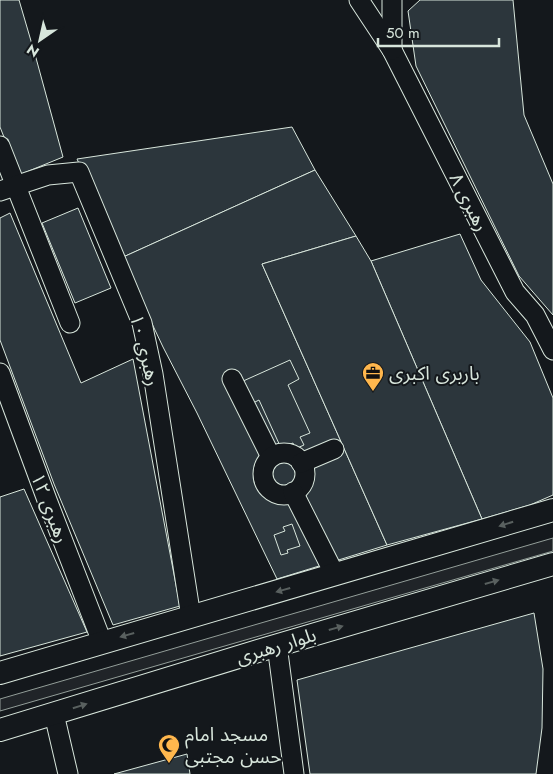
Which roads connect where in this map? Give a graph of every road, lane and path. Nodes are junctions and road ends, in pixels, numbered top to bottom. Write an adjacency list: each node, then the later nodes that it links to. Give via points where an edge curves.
1 (359, 0): 3 (street, رهبری ۸)
2 (392, 0): 3 (street)
3 (392, 50): 7 (street, رهبری ۸, via 515,292 535,316)
4 (0, 146): 5 (street)
5 (8, 188): 6 (street); 17 (street, رهبری ۱۰, via 48,175 79,172 142,323)
6 (70, 323)
7 (553, 350)
8 (0, 373): 18 (street, رهبری ۱۲)
9 (232, 378): 11 (street)
10 (334, 449): 12 (street)
11 (271, 457): 12 (street, via 286,453); 13 (street, via 263,473 267,486 279,494)
12 (301, 463): 13 (street, via 304,477)
13 (293, 492): 16 (street)
14 (553, 510): 16 (main road, one-way to 16)
15 (553, 565): 19 (main road, بلوار رهبری, one-way to 15)
16 (336, 574): 17 (main road, one-way to 17)
17 (191, 617): 18 (main road, one-way to 18)
18 (102, 642): 20 (main road)
19 (277, 646): 21 (main road, بلوار رهبری, one-way to 19); 24 (street)
20 (0, 673)
21 (54, 714): 22 (main road, بلوار رهبری); 23 (street)
22 (0, 730)
23 (68, 774)
24 (294, 774)

